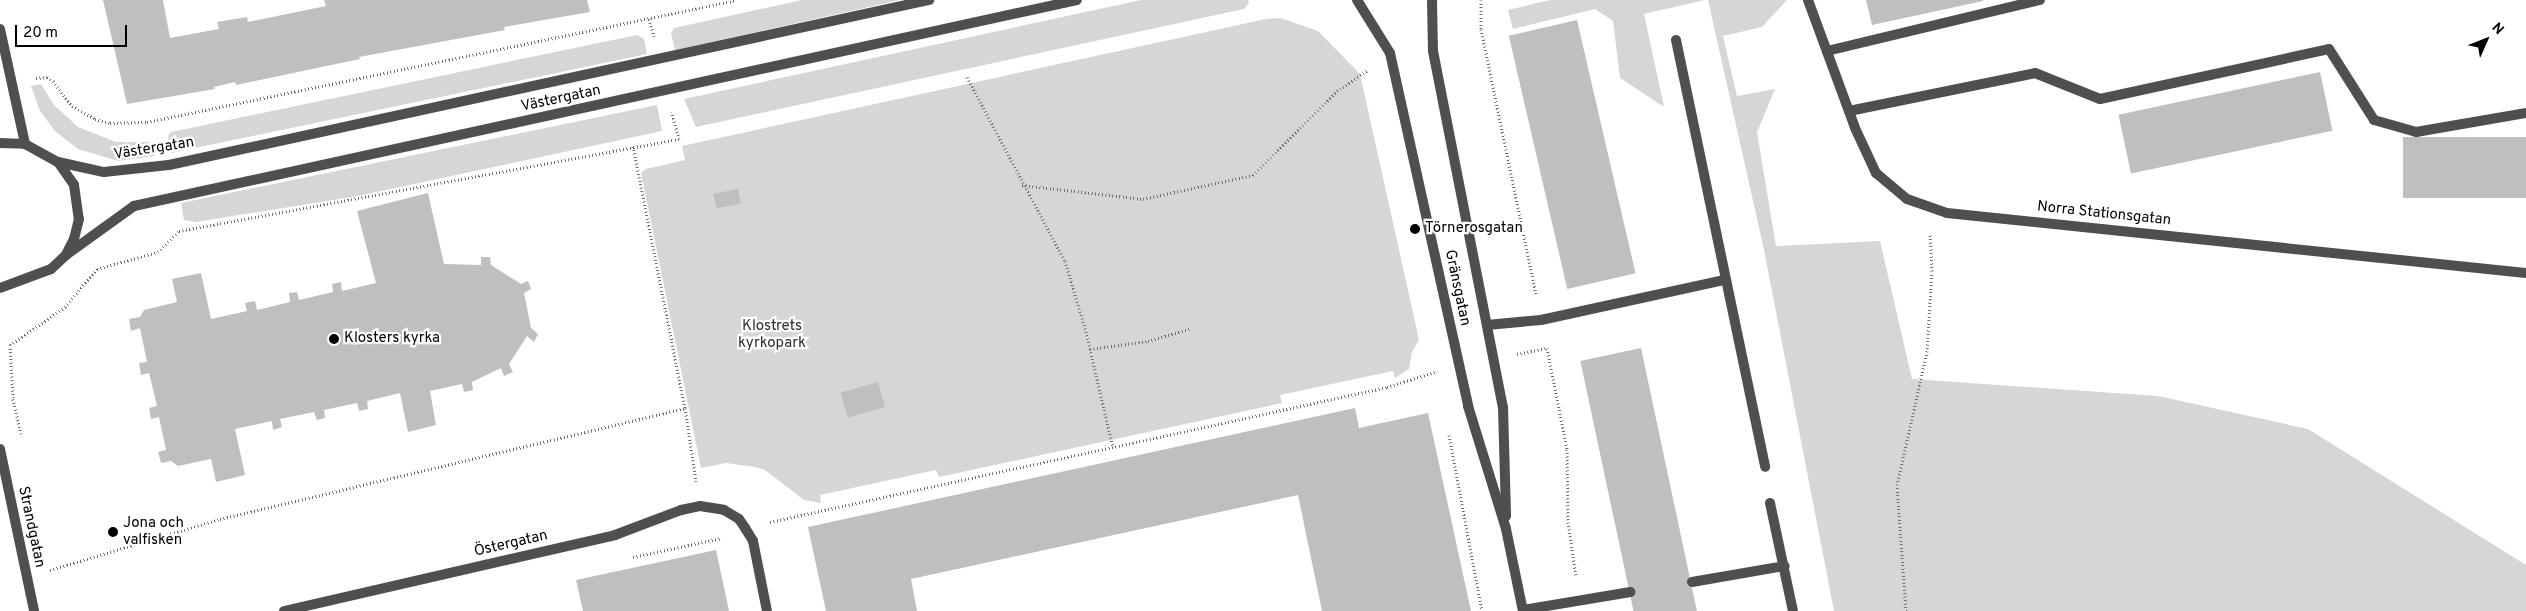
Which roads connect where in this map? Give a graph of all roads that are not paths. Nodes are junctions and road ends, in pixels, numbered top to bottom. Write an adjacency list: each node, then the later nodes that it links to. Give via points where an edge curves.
1 (929, 0): 14 (street, Västergatan, via 168,164 104,172)
2 (1076, 0): 15 (street, Västergatan, via 134,206)
3 (1357, 0): 23 (street, Gränsgatan, via 1390,53 1468,406)
4 (1432, 0): 19 (street, Gränsgatan, via 1434,51)
5 (1808, 0): 9 (street, Norra Stationsgatan)
6 (2040, 0): 9 (street)
7 (0, 29): 13 (street)
8 (1676, 40): 17 (street)
9 (1827, 51): 10 (street, Norra Stationsgatan)
10 (1849, 111): 11 (street, via 2035,73 2100,100 2329,50 2374,120 2416,132); 16 (street, Norra Stationsgatan, via 1876,173 1907,200 1929,208 1957,214)
11 (2526, 113)
12 (0, 143): 13 (street)
13 (25, 144): 14 (street)
14 (58, 162): 15 (street, via 74,185 78,198 79,219)
15 (66, 255): 18 (street, Västergatan, via 42,275)
16 (2526, 273)
17 (1725, 280): 19 (street, via 1541,320); 21 (street)
18 (0, 288)
19 (1487, 325): 23 (street, Gränsgatan, via 1503,406)
20 (0, 448): 28 (street, Strandgatan)
21 (1765, 467)
22 (1770, 503): 24 (street)
23 (1506, 529): 27 (street, Gränsgatan)
24 (1785, 566): 25 (street); 31 (street)
25 (1692, 582)
26 (1631, 592): 27 (street)
27 (1523, 610)
28 (34, 611)
29 (284, 611): 30 (street, Östergatan, via 615,535 700,506 724,510 742,524 753,541)
30 (767, 611)
31 (1793, 611)

